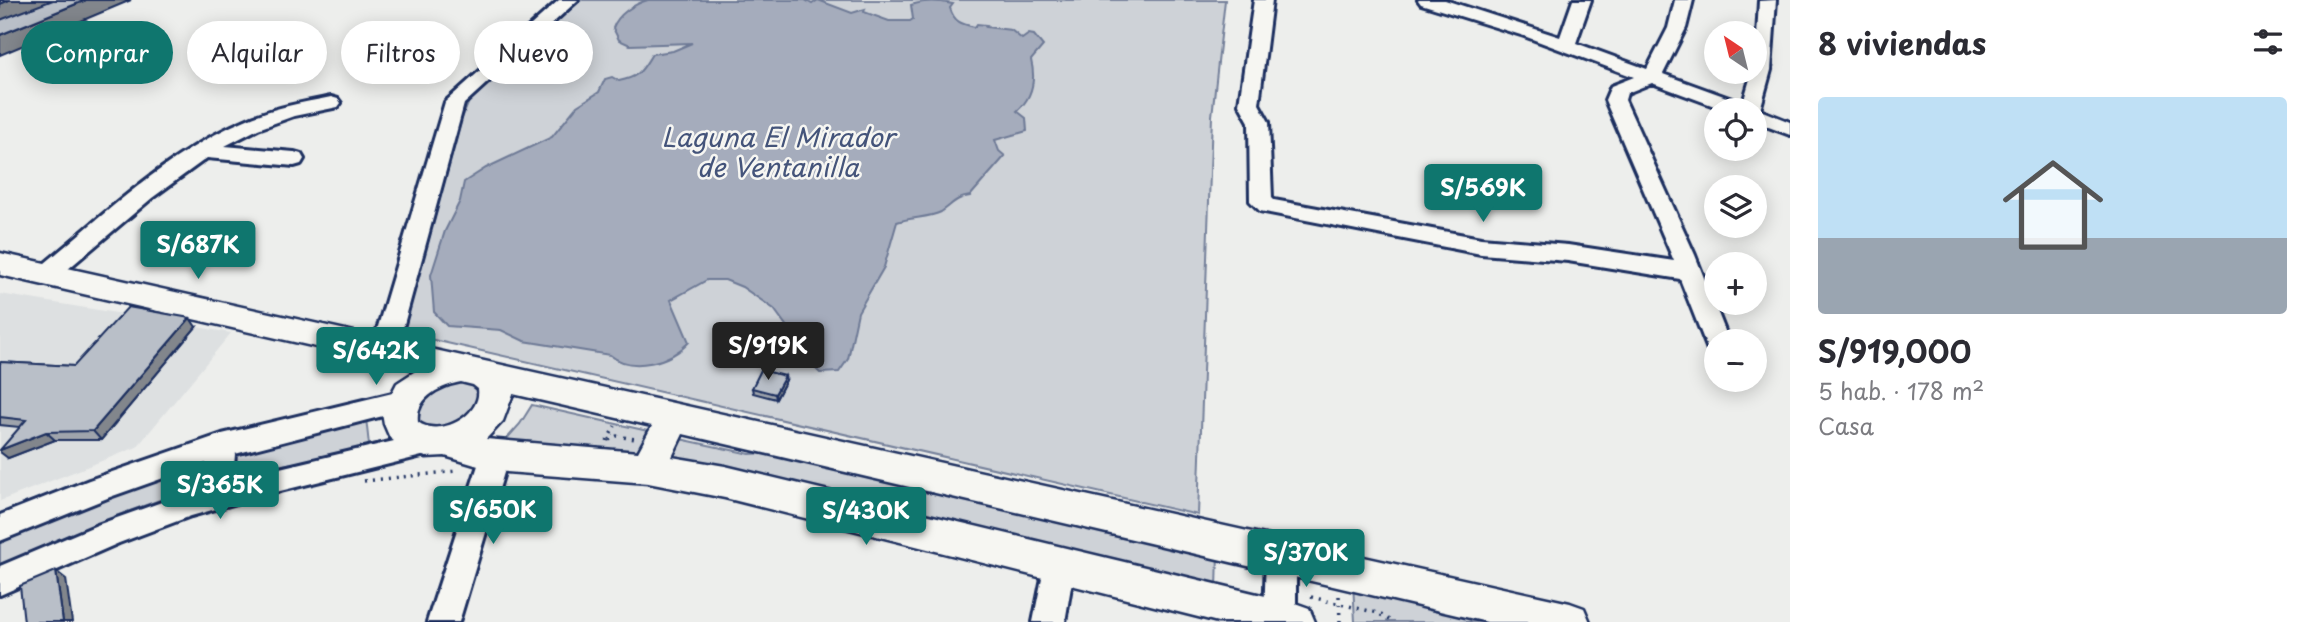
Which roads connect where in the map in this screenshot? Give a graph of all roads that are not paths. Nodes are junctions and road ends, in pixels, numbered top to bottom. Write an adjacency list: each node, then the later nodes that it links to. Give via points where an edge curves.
1 (569, 0): 22 (street, via 455,102)
2 (1263, 0): 19 (street, via 1249,104 1259,122 1261,201 1268,206 1481,246 1569,253)
3 (1427, 0): 8 (street)
4 (1582, 0): 9 (street)
5 (1684, 0): 10 (street, via 1677,28)
6 (1767, 0): 7 (street); 12 (street, via 1766,48)
7 (1790, 6)
8 (1484, 8): 9 (street)
9 (1566, 45): 10 (street)
10 (1653, 76): 11 (street); 19 (street, via 1618,90 1615,100)
11 (1711, 98)
12 (1755, 98)
13 (331, 103): 16 (street, via 287,111)
14 (1767, 120): 15 (street)
15 (1790, 129)
16 (204, 151): 17 (street); 20 (street, via 177,166)
17 (294, 159)
18 (0, 264): 20 (main road)
19 (1689, 272): 21 (street)
20 (47, 274): 22 (main road)
21 (1711, 329)
22 (384, 350): 23 (main road); 24 (main road)
23 (481, 373): 24 (main road, via 461,369 441,373); 25 (main road); 26 (main road, via 495,384 498,394 488,418 477,428)
24 (408, 396): 26 (main road, via 400,413 401,425 418,441); 27 (street)
25 (673, 419): 29 (main road); 32 (main road)
26 (439, 443): 28 (main road); 30 (street)
27 (222, 445): 30 (street); 31 (street, via 114,481)
28 (495, 456): 29 (main road); 36 (street)
29 (648, 468): 33 (main road, via 725,482)
30 (217, 496): 34 (street, via 118,531)
31 (0, 528)
32 (1281, 555): 35 (street); 38 (main road)
33 (1060, 563): 35 (main road); 37 (street)
34 (0, 581)
35 (1285, 621)
36 (443, 622)
37 (1049, 622)
38 (1570, 622)

